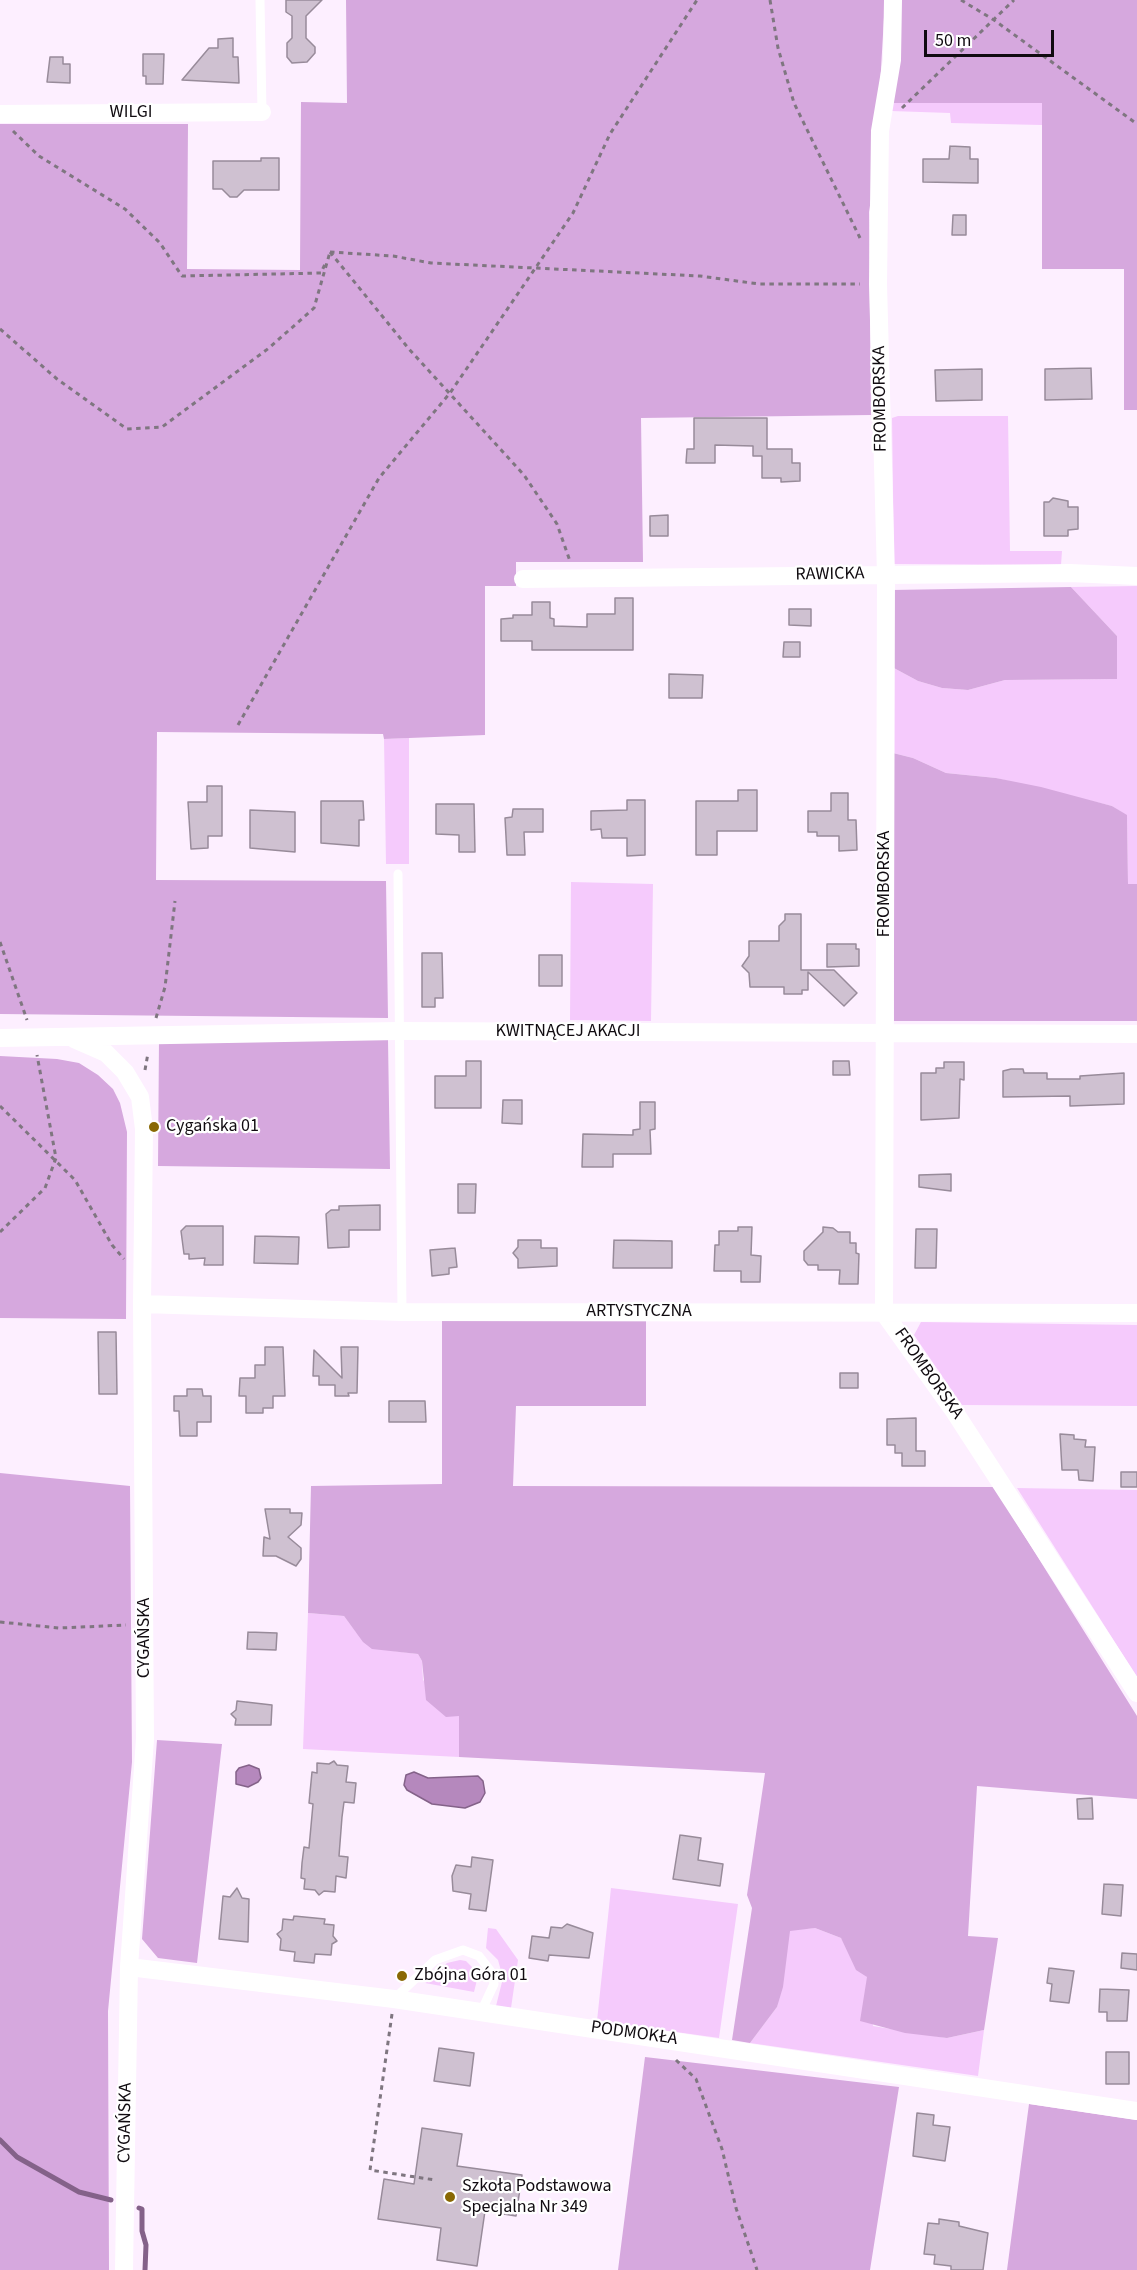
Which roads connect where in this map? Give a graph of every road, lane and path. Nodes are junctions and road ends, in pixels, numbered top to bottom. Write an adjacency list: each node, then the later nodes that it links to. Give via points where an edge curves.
1 (260, 0): 8 (lane)
2 (697, 0): 14 (path, via 610,134 573,213)
3 (770, 0): 12 (path, via 778,48 794,103)
4 (893, 0): 11 (street, FROMBORSKA, via 892,60)
5 (961, 0): 7 (path)
6 (1014, 0): 7 (path)
7 (994, 20): 10 (path); 11 (path)
8 (262, 112): 9 (street, WILGI)
9 (4, 120): 13 (path, via 39,156 125,209 160,243 182,276 321,273)
10 (1137, 124)
11 (880, 131): 15 (street, FROMBORSKA)
12 (864, 245)
13 (330, 252): 14 (path, via 431,263); 16 (path, via 315,308 269,348 162,427 127,429 57,379); 17 (path, via 409,350)
14 (534, 267): 15 (path, via 700,276 759,285); 17 (path)
15 (878, 284): 18 (street, FROMBORSKA)
16 (0, 329)
17 (450, 393): 20 (path, via 524,475 544,504 557,524); 22 (path, via 379,478)
18 (886, 574): 19 (street, RAWICKA); 20 (street, RAWICKA); 27 (street, FROMBORSKA)
19 (1137, 576)
20 (577, 578): 21 (street, RAWICKA)
21 (523, 579)
22 (238, 725)
23 (398, 874): 26 (lane)
24 (175, 901): 29 (path, via 165,987)
25 (0, 942): 31 (path)
26 (398, 1031): 27 (street, KWITNĄCEJ AKACJI); 29 (street, KWITNĄCEJ AKACJI); 39 (lane)
27 (885, 1033): 28 (street, KWITNĄCEJ AKACJI); 40 (street, FROMBORSKA)
28 (1137, 1034)
29 (152, 1035): 32 (street, KWITNĄCEJ AKACJI); 33 (path)
30 (0, 1038): 31 (street, KWITNĄCEJ AKACJI)
31 (33, 1038): 32 (street, KWITNĄCEJ AKACJI); 35 (path)
32 (74, 1039): 33 (street, CYGAŃSKA, via 106,1053 125,1071)
33 (140, 1097): 37 (street, CYGAŃSKA, via 144,1130)
34 (0, 1106): 35 (path)
35 (56, 1158): 36 (path, via 45,1188); 37 (path, via 75,1180 112,1245)
36 (0, 1232)
37 (143, 1281): 38 (street, CYGAŃSKA)
38 (142, 1304): 39 (street, ARTYSTYCZNA); 43 (street, CYGAŃSKA)
39 (402, 1312): 40 (street, ARTYSTYCZNA)
40 (884, 1313): 41 (street, ARTYSTYCZNA); 44 (street, FROMBORSKA, via 954,1411)
41 (1137, 1313)
42 (0, 1622): 43 (path, via 59,1628)
43 (146, 1624): 45 (street, CYGAŃSKA, via 145,1739)
44 (1137, 1693)
45 (129, 1967): 46 (street, PODMOKŁA); 51 (street, CYGAŃSKA)
46 (394, 1999): 47 (street, PODMOKŁA); 47 (lane, via 435,1960 462,1950 479,1956 492,1973 491,1991); 50 (path, via 370,2170)
47 (481, 2012): 49 (street, PODMOKŁA)
48 (672, 2057): 52 (path, via 696,2079 722,2149 736,2208)
49 (1137, 2111)
50 (435, 2180)
51 (124, 2270)
52 (758, 2270)

